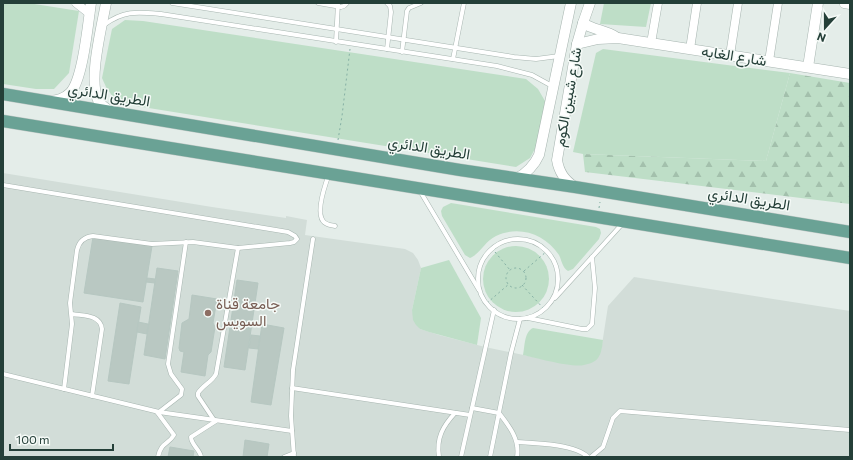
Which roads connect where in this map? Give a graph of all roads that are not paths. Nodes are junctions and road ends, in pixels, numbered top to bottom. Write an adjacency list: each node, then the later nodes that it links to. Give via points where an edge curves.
1 (76, 3): 19 (street)
2 (91, 3): 19 (street)
3 (106, 3): 21 (street)
4 (172, 3): 22 (lane)
5 (318, 3): 17 (lane)
6 (347, 3): 18 (lane, via 344,6)
7 (387, 3): 23 (lane, via 391,12)
8 (421, 3): 25 (lane, via 407,11)
9 (464, 3): 30 (lane)
10 (571, 3): 36 (street, شارع شبين الكوم)
11 (590, 3): 20 (street, شارع شبين الكوم)
12 (658, 3): 27 (street)
13 (697, 3): 33 (street)
14 (738, 3): 35 (street)
15 (778, 3): 38 (street)
16 (818, 3): 39 (street)
17 (327, 4): 18 (lane)
18 (338, 5): 22 (lane)
19 (90, 14): 29 (street)
20 (582, 23): 24 (street, شارع الغابه); 28 (street, شارع شبين الكوم)
21 (102, 26): 26 (lane, via 120,15 136,12); 31 (street)
22 (337, 29): 23 (lane); 26 (lane)
23 (388, 37): 25 (lane); 32 (lane)
24 (618, 38): 27 (street, شارع الغابه); 28 (street, شارع الغابه)
25 (403, 39): 30 (lane); 34 (lane)
26 (336, 42): 32 (lane)
27 (651, 43): 33 (street, شارع الغابه)
28 (577, 44): 47 (street, شارع شبين الكوم)
29 (84, 46): 31 (street); 43 (street, via 75,88 64,98)
30 (455, 47): 36 (lane, via 527,58); 37 (lane)
31 (98, 48): 44 (street, via 95,90 104,108)
32 (386, 49): 34 (lane)
33 (690, 49): 35 (street, شارع الغابه)
34 (402, 52): 37 (lane)
35 (730, 55): 38 (street, شارع الغابه)
36 (559, 56): 41 (street, شارع شبين الكوم)
37 (453, 59): 41 (lane, via 520,71)
38 (769, 61): 39 (street, شارع الغابه)
39 (808, 67): 40 (street, شارع الغابه)
40 (850, 74)
41 (553, 86): 46 (street, شارع شبين الكوم)
42 (3, 94): 43 (main road, الطريق الدائري)
43 (46, 101): 44 (main road, الطريق الدائري)
44 (112, 112): 49 (main road, الطريق الدائري)
45 (3, 121): 48 (main road)
46 (541, 148): 47 (street, via 549,153); 49 (street, شارع شبين الكوم, via 533,167)
47 (558, 151): 51 (street, شارع شبين الكوم, via 558,168 564,179)
48 (329, 174): 52 (main road); 54 (lane, via 322,197 321,215 328,225)
49 (516, 179): 51 (main road, الطريق الدائري)
50 (3, 185): 58 (lane, via 288,232 297,239 290,243)
51 (575, 187): 55 (main road, الطريق الدائري)
52 (419, 189): 53 (main road); 61 (lane)
53 (624, 222): 59 (lane); 60 (main road)
54 (335, 226)
55 (850, 232)
56 (313, 238): 68 (lane)
57 (186, 242): 58 (lane); 64 (lane, via 152,244 93,236 82,240 77,250 70,304); 72 (lane, via 168,364 182,392)
58 (238, 248): 76 (lane, via 216,374 198,393)
59 (592, 257): 62 (lane); 65 (lane, via 595,288 592,324 582,329)
60 (850, 258)
61 (481, 294): 62 (lane, via 479,273 487,254 505,242 527,240 547,251 554,261 558,283); 63 (lane)
62 (549, 304): 65 (lane)
63 (494, 310): 66 (lane, via 502,316); 71 (lane)
64 (72, 314): 69 (lane); 70 (lane, via 94,318 102,324)
65 (527, 318): 66 (lane)
66 (520, 319): 74 (lane)
67 (3, 374): 69 (lane)
68 (292, 388): 73 (lane); 78 (lane)
69 (64, 389): 70 (lane)
70 (92, 396): 72 (lane)
71 (472, 408): 74 (lane); 75 (lane)
72 (158, 412): 76 (lane); 81 (lane, via 174,435 160,447)
73 (455, 412): 75 (lane); 84 (lane, via 439,436)
74 (499, 413): 79 (lane); 86 (lane)
75 (470, 415): 85 (lane)
76 (215, 420): 78 (lane); 82 (lane, via 191,437)
77 (850, 430): 89 (lane, via 620,411 613,418 603,447)
78 (292, 431): 80 (lane)
79 (517, 442): 87 (lane); 88 (lane, via 567,448)
80 (294, 455): 83 (lane)
81 (158, 457)
82 (201, 457)
83 (284, 457)
84 (439, 457)
85 (461, 457)
86 (490, 457)
87 (517, 457)
88 (588, 457)
89 (591, 457)

